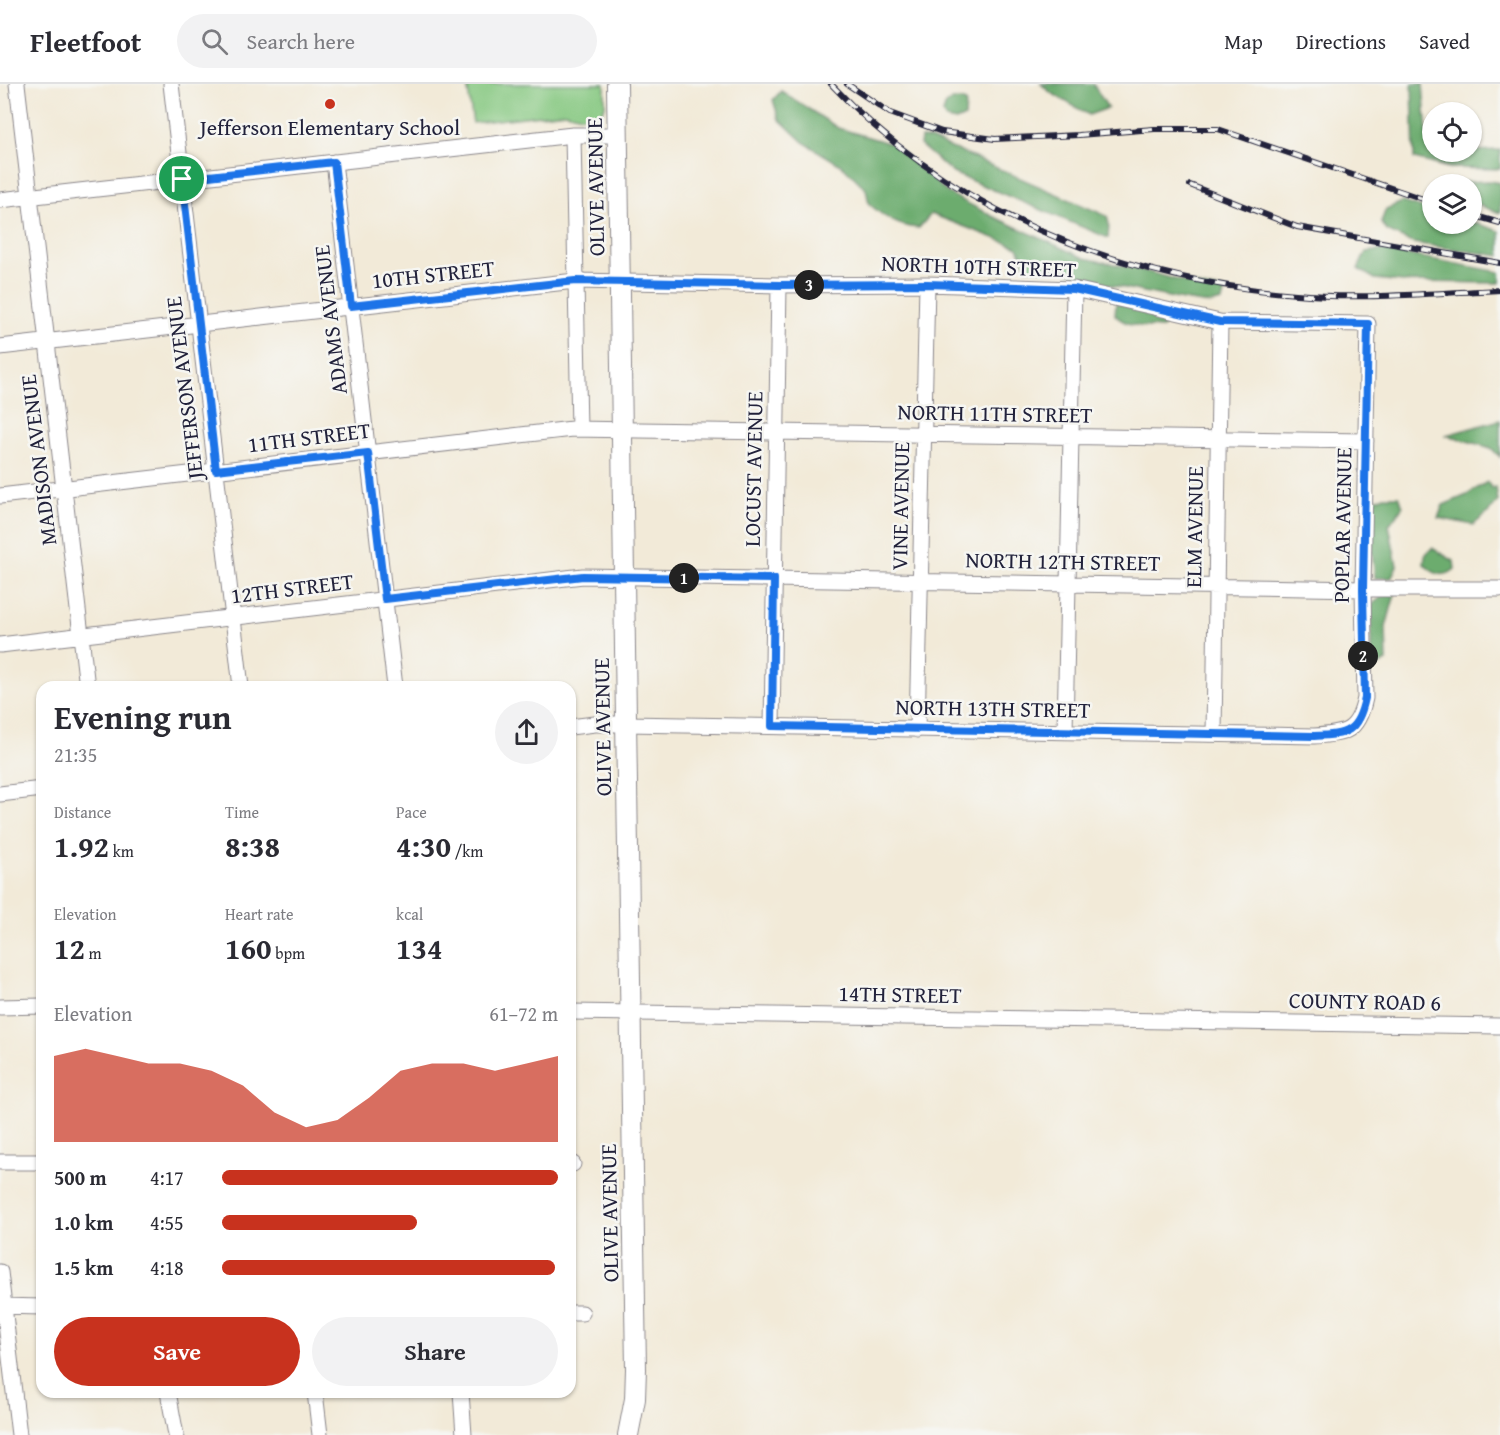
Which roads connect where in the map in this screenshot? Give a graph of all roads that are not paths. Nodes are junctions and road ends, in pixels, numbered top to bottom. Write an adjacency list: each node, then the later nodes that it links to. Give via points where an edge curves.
1 (17, 84): 8 (street, MADISON AVENUE)
2 (171, 84): 7 (street, JEFFERSON AVENUE)
3 (617, 84): 5 (main road, OLIVE AVENUE)
4 (573, 135): 5 (street); 6 (street); 10 (street)
5 (618, 135): 11 (main road, OLIVE AVENUE)
6 (334, 162): 7 (street); 15 (street, ADAMS AVENUE)
7 (182, 179): 8 (street); 17 (street, JEFFERSON AVENUE)
8 (30, 196): 9 (street); 19 (street, MADISON AVENUE)
9 (0, 200)
10 (575, 281): 11 (street, 10TH STREET); 15 (street, 10TH STREET); 21 (street)
11 (621, 282): 13 (street, NORTH 10TH STREET); 22 (main road, OLIVE AVENUE)
12 (927, 284): 13 (street, NORTH 10TH STREET); 14 (street, NORTH 10TH STREET); 24 (street, VINE AVENUE)
13 (779, 285): 23 (street, LOCUST AVENUE)
14 (1074, 289): 16 (street, NORTH 10TH STREET); 25 (street)
15 (351, 306): 17 (street, 10TH STREET); 28 (street, ADAMS AVENUE)
16 (1220, 322): 18 (street, NORTH 10TH STREET); 26 (street, ELM AVENUE)
17 (199, 324): 19 (street, 10TH STREET); 29 (street, JEFFERSON AVENUE)
18 (1368, 324): 27 (street, POPLAR AVENUE)
19 (46, 342): 20 (street, 10TH STREET); 30 (street, MADISON AVENUE)
20 (0, 347)
21 (579, 429): 22 (street, 11TH STREET); 28 (street, 11TH STREET)
22 (623, 429): 23 (street, NORTH 11TH STREET); 32 (main road, OLIVE AVENUE)
23 (777, 432): 24 (street, NORTH 11TH STREET); 33 (street, LOCUST AVENUE)
24 (924, 434): 25 (street, NORTH 11TH STREET); 34 (street, VINE AVENUE)
25 (1071, 437): 26 (street, NORTH 11TH STREET); 35 (street)
26 (1218, 439): 27 (street, NORTH 11TH STREET); 36 (street, ELM AVENUE)
27 (1366, 441): 37 (street, POPLAR AVENUE)
28 (368, 453): 29 (street, 11TH STREET); 39 (street, ADAMS AVENUE)
29 (216, 470): 30 (street, 11TH STREET); 40 (street, JEFFERSON AVENUE)
30 (63, 488): 31 (street, 11TH STREET); 41 (street, MADISON AVENUE)
31 (0, 496)
32 (625, 577): 33 (street, NORTH 12TH STREET); 39 (street, 12TH STREET, via 583,576); 46 (main road, OLIVE AVENUE)
33 (774, 579): 34 (street, NORTH 12TH STREET); 49 (street, LOCUST AVENUE)
34 (922, 582): 35 (street, NORTH 12TH STREET); 50 (street, VINE AVENUE)
35 (1069, 584): 36 (street, NORTH 12TH STREET); 51 (street)
36 (1216, 586): 37 (street, NORTH 12TH STREET); 52 (street, ELM AVENUE)
37 (1363, 589): 38 (street, NORTH 12TH STREET); 47 (street, POPLAR AVENUE, via 1365,698)
38 (1500, 589)
39 (385, 599): 40 (street, 12TH STREET); 45 (street, ADAMS AVENUE)
40 (233, 617): 41 (street, 12TH STREET); 44 (street, JEFFERSON AVENUE)
41 (81, 635): 42 (street, 12TH STREET); 43 (street, MADISON AVENUE)
42 (0, 645)
43 (86, 681)
44 (240, 681)
45 (394, 681)
46 (626, 724): 48 (street, NORTH 13TH STREET); 49 (street, NORTH 13TH STREET); 58 (main road, OLIVE AVENUE)
47 (1356, 724): 52 (street, NORTH 13TH STREET, via 1346,733 1332,735)
48 (576, 726)
49 (772, 726): 50 (street, NORTH 13TH STREET)
50 (917, 730): 51 (street, NORTH 13TH STREET)
51 (1065, 731): 52 (street, NORTH 13TH STREET)
52 (1214, 734)
53 (36, 790): 54 (street)
54 (0, 794)
55 (36, 1006): 56 (street)
56 (0, 1007)
57 (576, 1012): 58 (street, 14TH STREET)
58 (629, 1012): 59 (street, 14TH STREET); 73 (main road, OLIVE AVENUE, via 636,1369)
59 (1230, 1022): 60 (street, COUNTY ROAD 6)
60 (1500, 1026)
61 (0, 1162): 62 (street)
62 (36, 1162)
63 (0, 1272): 64 (street)
64 (2, 1306): 65 (street); 69 (street)
65 (36, 1307)
66 (169, 1398): 70 (street)
67 (316, 1398): 71 (street)
68 (462, 1398): 72 (street)
69 (19, 1435)
70 (176, 1435)
71 (320, 1435)
72 (465, 1435)
73 (628, 1435)

